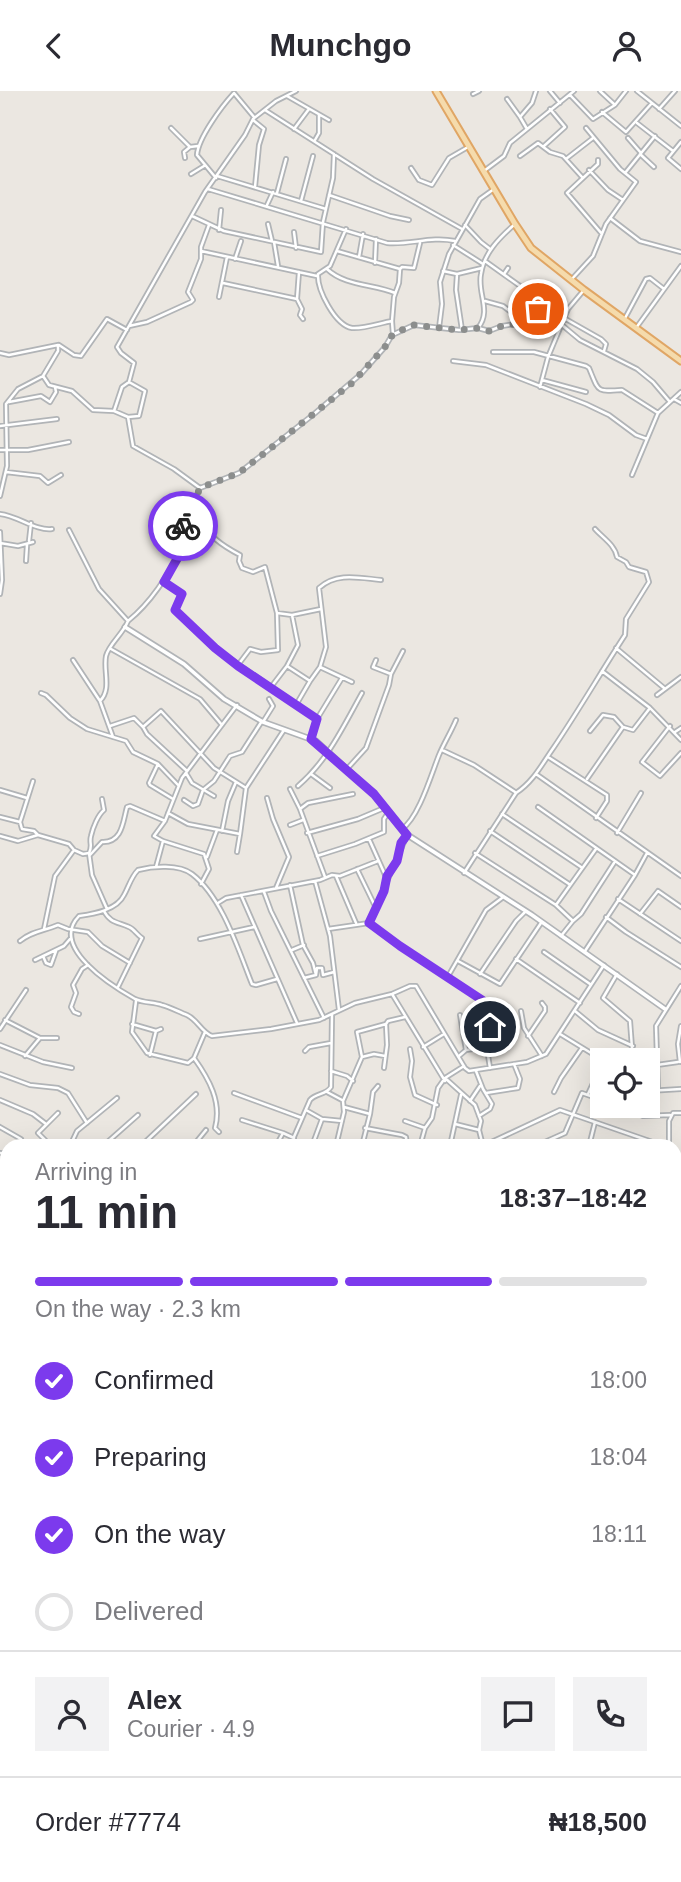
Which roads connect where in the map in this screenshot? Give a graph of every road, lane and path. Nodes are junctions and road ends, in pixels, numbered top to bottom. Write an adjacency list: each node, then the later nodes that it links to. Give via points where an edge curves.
1 (296, 91): 13 (street)
2 (436, 91): 40 (main road)
3 (479, 91): 11 (street)
4 (536, 91): 24 (street)
5 (550, 91): 15 (street)
6 (574, 91): 12 (street)
7 (600, 91): 17 (street)
8 (626, 91): 17 (street)
9 (637, 91): 16 (street)
10 (675, 91): 20 (street)
11 (473, 94)
12 (570, 95): 15 (street); 22 (street, via 592,119)
13 (287, 96): 18 (street); 21 (street)
14 (507, 99): 24 (street)
15 (561, 103): 19 (street)
16 (652, 103): 20 (street); 27 (street)
17 (615, 105): 22 (street)
18 (309, 109): 23 (street); 30 (street)
19 (550, 109): 32 (street); 39 (street, via 565,127)
20 (659, 109): 28 (street)
21 (265, 110): 25 (street); 30 (street)
22 (602, 112): 27 (street, via 626,132)
23 (320, 115): 26 (street); 36 (street)
24 (520, 117): 32 (street)
25 (253, 118): 38 (street, via 233,93); 59 (street); 61 (street, via 264,129)
26 (329, 120)
27 (636, 122): 33 (street)
28 (680, 124)
29 (170, 128): 41 (street)
30 (294, 128): 36 (street)
31 (586, 128): 34 (street)
32 (527, 129): 56 (street, via 510,143 504,156)
33 (655, 136): 42 (street); 43 (street)
34 (593, 137): 49 (street); 57 (street)
35 (628, 138): 43 (street)
36 (315, 140): 44 (street)
37 (681, 142): 42 (street)
38 (198, 146): 41 (street); 51 (street, via 197,158)
39 (544, 146): 46 (street, via 537,142); 49 (street)
40 (468, 147): 53 (street, via 449,158 432,185 419,180); 56 (main road)
41 (190, 148): 47 (street, via 184,152)
42 (673, 151): 54 (street, via 668,158)
43 (640, 153): 52 (street); 57 (street)
44 (334, 154): 65 (street); 82 (street)
45 (313, 156): 67 (street)
46 (520, 156)
47 (185, 158)
48 (286, 159): 64 (street)
49 (566, 159): 60 (street)
50 (598, 160): 55 (street)
51 (204, 166): 58 (street); 59 (street)
52 (654, 167)
53 (411, 168)
54 (681, 169)
55 (589, 170): 60 (street); 66 (street)
56 (483, 171): 63 (main road)
57 (625, 173): 66 (street, via 636,182)
58 (191, 174)
59 (216, 177): 61 (street); 62 (street)
60 (582, 177): 86 (street, via 567,197)
61 (254, 187): 64 (street)
62 (208, 189): 68 (street); 73 (street)
63 (494, 189): 78 (street, via 480,199); 79 (main road)
64 (275, 193): 67 (street); 68 (street)
65 (329, 195): 70 (street); 75 (street)
66 (623, 200): 74 (street)
67 (301, 201): 69 (street)
68 (267, 205): 76 (street)
69 (319, 207): 70 (street); 72 (street)
70 (326, 209): 72 (street)
71 (221, 210): 83 (street)
72 (325, 214): 76 (street)
73 (192, 216): 80 (street); 127 (street)
74 (610, 218): 86 (street); 96 (street, via 640,241)
75 (409, 219)
76 (323, 222): 81 (street); 92 (street, via 323,251)
77 (268, 224): 89 (street)
78 (464, 224): 82 (street); 93 (street)
79 (514, 224): 93 (street); 112 (main road, via 531,248)
80 (209, 225): 83 (street); 94 (street)
81 (346, 229): 85 (street); 95 (street)
82 (462, 229): 91 (street)
83 (219, 230): 89 (street)
84 (294, 232): 92 (street)
85 (363, 234): 87 (street); 98 (street)
86 (602, 234): 112 (street, via 593,256)
87 (376, 239): 90 (street); 100 (street)
88 (241, 241): 99 (street)
89 (273, 242): 92 (street); 103 (street)
90 (420, 243): 91 (street, via 436,239); 106 (street, via 414,268)
91 (454, 243): 101 (street); 107 (street)
92 (296, 248)
93 (491, 249): 101 (street)
94 (201, 251): 97 (street); 127 (street, via 188,292 191,302)
95 (337, 251): 98 (street); 105 (street)
96 (681, 252)
97 (227, 257): 99 (street); 113 (street)
98 (359, 257): 100 (street)
99 (235, 259): 103 (street)
100 (375, 263): 106 (street)
101 (483, 264): 109 (street); 110 (street); 119 (street)
102 (681, 267): 114 (street)
103 (278, 268): 108 (street)
104 (508, 268): 110 (street)
105 (327, 269): 111 (street); 116 (street, via 336,277)
106 (400, 269): 116 (street)
107 (443, 271): 109 (street); 128 (street)
108 (299, 272): 111 (street); 118 (street)
109 (457, 274): 131 (street)
110 (504, 274): 120 (street)
111 (318, 276): 124 (street, via 323,298 346,325 355,328)
112 (571, 280): 115 (main road)
113 (223, 283): 117 (street); 118 (street)
114 (664, 289): 123 (street, via 646,279); 130 (street)
115 (584, 290): 121 (street); 123 (main road)
116 (396, 293): 124 (street)
117 (219, 297)
118 (297, 299): 122 (street)
119 (484, 301): 125 (street, via 503,306); 129 (street, via 485,314)
120 (541, 301): 121 (street); 125 (street, via 536,313)
121 (565, 317): 126 (street); 134 (street, via 601,339 606,344)
122 (303, 319)
123 (624, 320): 130 (main road)
124 (392, 321): 132 (street)
125 (524, 322): 129 (street, via 489,331)
126 (562, 325): 134 (street); 137 (street)
127 (128, 328): 133 (street, via 107,319 81,356); 142 (street, via 117,347 134,363)
128 (439, 328): 131 (street); 132 (street, via 414,325)
129 (478, 328): 131 (street)
130 (636, 328): 139 (main road)
131 (462, 330)
132 (393, 336): 165 (street, via 352,383 257,459 239,473)
133 (58, 345): 136 (street); 140 (street)
134 (604, 351): 149 (street, via 646,375)
135 (494, 352): 137 (street)
136 (0, 353)
137 (548, 357): 141 (street); 153 (street, via 589,367 600,390 622,390)
138 (453, 361): 144 (street, via 486,365)
139 (681, 361)
140 (43, 376): 143 (street); 151 (street, via 18,389)
141 (542, 380): 144 (street); 145 (street)
142 (129, 382): 152 (street, via 122,387); 154 (street, via 145,394 139,416)
143 (55, 387): 151 (street, via 50,403 41,396); 152 (street, via 72,391 93,410)
144 (540, 387): 148 (street)
145 (567, 387): 146 (street); 148 (street)
146 (586, 392)
147 (681, 392): 149 (street)
148 (565, 397): 158 (street, via 607,414)
149 (672, 400): 150 (street); 153 (street)
150 (681, 403)
151 (6, 404): 157 (street)
152 (114, 411): 154 (street)
153 (658, 413): 158 (street)
154 (128, 417): 165 (street, via 136,449)
155 (57, 419): 157 (street)
156 (0, 426): 157 (street)
157 (5, 426): 161 (street)
158 (647, 439): 164 (street)
159 (69, 442): 161 (street)
160 (0, 450): 161 (street)
161 (7, 450): 162 (street)
162 (6, 472): 163 (street, via 40,476 48,483); 166 (street)
163 (61, 475)
164 (632, 475)
165 (200, 488): 180 (street, via 184,519 186,543)
166 (0, 496)
167 (0, 514): 169 (street)
168 (200, 517): 183 (street, via 217,542 240,555 242,568 253,572 265,568)
169 (31, 523): 170 (street); 175 (street)
170 (52, 529)
171 (595, 529): 187 (street, via 614,546 617,557 649,578)
172 (69, 530): 185 (street, via 99,589)
173 (0, 532): 174 (street)
174 (1, 543): 176 (street); 177 (street)
175 (29, 543): 176 (street); 178 (street)
176 (8, 544): 177 (street)
177 (1, 556): 181 (street)
178 (26, 561)
179 (381, 580): 182 (street, via 334,578 319,587)
180 (164, 582): 185 (street); 192 (street, via 182,594 175,610)
181 (0, 594)
182 (321, 609): 184 (street); 194 (street, via 326,647)
183 (277, 613): 184 (street); 192 (street, via 278,650 250,649)
184 (292, 615): 193 (street, via 298,645)
185 (128, 621): 186 (street)
186 (125, 627): 188 (street); 208 (street)
187 (616, 648): 195 (street); 202 (street)
188 (110, 649): 207 (street); 214 (street, via 200,699)
189 (402, 651): 196 (street)
190 (73, 660): 207 (street)
191 (376, 660): 196 (street, via 373,667)
192 (238, 666): 201 (street)
193 (288, 666): 199 (street); 201 (street)
194 (320, 667): 198 (street); 199 (street)
195 (602, 671): 210 (street); 230 (street)
196 (391, 674): 232 (street, via 366,748)
197 (681, 677): 202 (street)
198 (342, 678): 200 (street); 211 (street)
199 (310, 681): 209 (street)
200 (352, 682)
201 (271, 687): 209 (street)
202 (664, 688): 205 (street)
203 (41, 693): 223 (street, via 87,729)
204 (362, 693): 228 (street)
205 (657, 695)
206 (269, 699): 213 (street, via 273,706)
207 (100, 701): 216 (street)
208 (237, 705): 213 (street); 214 (street)
209 (296, 705): 211 (street)
210 (650, 708): 215 (street); 218 (street, via 633,730)
211 (317, 719): 224 (street)
212 (456, 720): 226 (street)
213 (262, 721): 220 (street); 234 (street, via 242,752 230,756)
214 (222, 725): 227 (street)
215 (670, 726): 222 (street); 229 (street, via 642,762 660,776)
216 (109, 727): 217 (street, via 134,717); 223 (street)
217 (143, 727): 227 (street, via 163,711); 233 (street)
218 (623, 727): 221 (street, via 614,717 603,715); 238 (street)
219 (681, 728): 222 (street)
220 (285, 730): 224 (street); 242 (street)
221 (590, 731)
222 (675, 732): 225 (street)
223 (113, 737): 231 (street)
224 (311, 739): 228 (street)
225 (681, 740)
226 (442, 750): 247 (street); 268 (street, via 418,811)
227 (202, 753): 233 (street); 234 (street)
228 (328, 753): 232 (street); 235 (street)
229 (681, 753)
230 (548, 757): 236 (street); 238 (street)
231 (158, 764): 240 (street); 254 (street, via 149,783)
232 (347, 769): 257 (street)
233 (186, 772): 240 (street); 246 (street)
234 (220, 772): 239 (street); 246 (street)
235 (312, 774): 241 (street); 243 (street)
236 (536, 774): 247 (street); 263 (street)
237 (33, 781): 252 (street)
238 (586, 781): 263 (street, via 608,797)
239 (236, 782): 242 (street); 270 (street)
240 (178, 785): 254 (street)
241 (298, 786)
242 (246, 788): 274 (street)
243 (330, 788)
244 (290, 789): 258 (street)
245 (0, 790): 252 (street)
246 (203, 790): 250 (street); 255 (street, via 195,806)
247 (516, 793): 261 (street)
248 (640, 793): 273 (street)
249 (353, 794): 258 (street, via 308,803)
250 (214, 796)
251 (267, 798): 303 (street, via 289,857)
252 (27, 799): 266 (street)
253 (102, 799): 285 (street, via 104,810 91,836)
254 (173, 799): 259 (street)
255 (184, 800)
256 (538, 807): 280 (street)
257 (384, 808): 260 (street); 272 (street)
258 (300, 809): 264 (street)
259 (169, 813): 265 (street); 269 (street, via 188,824)
260 (388, 813): 268 (street); 278 (street, via 384,832)
261 (502, 814): 271 (street); 291 (street)
262 (0, 817): 266 (street)
263 (596, 818): 273 (street)
264 (303, 820): 267 (street); 272 (street)
265 (165, 821): 279 (street, via 155,836); 285 (street, via 127,807 120,832)
266 (20, 822): 275 (street, via 22,829)
267 (290, 825)
268 (402, 829): 276 (street)
269 (217, 830): 270 (street); 287 (street)
270 (222, 831): 274 (street)
271 (490, 831): 283 (street); 301 (street)
272 (307, 833): 286 (street)
273 (617, 833): 284 (street)
274 (240, 834): 282 (street)
275 (38, 835): 277 (street, via 18,841); 281 (street, via 69,844)
276 (407, 835): 293 (street); 298 (street)
277 (0, 837)
278 (369, 839): 286 (street); 288 (street)
279 (163, 841): 287 (street); 290 (street)
280 (596, 849): 289 (street); 291 (street)
281 (74, 850): 285 (street); 322 (street, via 55,876)
282 (237, 852)
283 (475, 853): 293 (street); 309 (street)
284 (646, 853): 294 (street); 296 (street)
285 (90, 854): 312 (street)
286 (317, 856): 297 (street)
287 (207, 858): 300 (street, via 209,869)
288 (379, 862): 292 (street); 298 (street)
289 (615, 862): 294 (street); 316 (street)
290 (156, 867): 300 (street, via 190,873); 312 (street, via 135,872 124,897)
291 (581, 867): 301 (street)
292 (357, 869): 295 (street); 310 (street)
293 (464, 873): 306 (street)
294 (635, 875): 307 (street)
295 (336, 876): 297 (street); 317 (street)
296 (681, 876)
297 (325, 877): 299 (street)
298 (387, 878): 310 (street)
299 (315, 881): 302 (street); 321 (street)
300 (201, 884): 308 (street)
301 (569, 884): 309 (street)
302 (290, 885): 303 (street); 330 (street)
303 (276, 888): 304 (street)
304 (264, 892): 305 (street); 332 (street)
305 (242, 895): 308 (street); 320 (street)
306 (502, 898): 313 (street); 338 (street, via 486,910)
307 (618, 899): 314 (street); 315 (street)
308 (218, 903): 324 (street)
309 (556, 905): 316 (street)
310 (375, 906): 318 (street)
311 (681, 907): 314 (street, via 658,891)
312 (105, 910): 323 (street, via 78,917); 339 (street, via 112,921 128,926 142,938)
313 (525, 911): 319 (street); 345 (street)
314 (640, 914): 329 (street)
315 (606, 917): 334 (street); 342 (street)
316 (573, 921): 325 (street)
317 (356, 923): 318 (street); 321 (street)
318 (369, 923): 368 (street, via 482,1000 479,1016)
319 (541, 923): 325 (street); 336 (street)
320 (254, 927): 324 (street); 349 (street)
321 (328, 929): 343 (street)
322 (43, 930): 323 (street, via 58,925); 328 (street, via 32,931)
323 (72, 930): 326 (street); 339 (street, via 88,932)
324 (232, 933): 327 (street); 349 (street, via 252,983)
325 (561, 936): 334 (street)
326 (71, 939): 331 (street); 340 (street)
327 (200, 939)
328 (20, 941)
329 (681, 941)
330 (304, 945): 332 (street); 347 (street)
331 (56, 950): 335 (street); 335 (street, via 51,965)
332 (292, 950): 348 (street)
333 (544, 952): 350 (street)
334 (585, 952): 341 (street)
335 (43, 955): 337 (street)
336 (516, 959): 345 (street, via 499,984); 357 (street)
337 (35, 960)
338 (458, 961): 344 (street); 345 (street)
339 (130, 963): 351 (street)
340 (88, 965): 351 (street); 362 (street, via 73,985 72,1010)
341 (604, 965): 346 (street); 350 (street)
342 (681, 967)
343 (334, 972): 347 (street, via 323,975 322,968 317,968); 359 (street)
344 (450, 973)
345 (480, 974)
346 (617, 974): 358 (street); 385 (street, via 603,999 629,1019)
347 (316, 975): 348 (street)
348 (304, 978): 366 (street)
349 (278, 979): 370 (street)
350 (590, 984): 357 (street)
351 (118, 986): 355 (street)
352 (681, 986): 358 (street)
353 (26, 990): 367 (street)
354 (392, 994): 359 (street); 365 (street); 377 (street, via 410,986 418,988)
355 (136, 1000): 369 (street); 376 (street, via 191,1017)
356 (542, 1003): 379 (street, via 546,1010)
357 (580, 1003): 361 (street)
358 (665, 1009): 388 (street, via 655,1031)
359 (339, 1010): 363 (street)
360 (521, 1011): 379 (street)
361 (575, 1011): 378 (street); 385 (street, via 598,1030)
362 (79, 1014)
363 (332, 1014): 366 (street); 382 (street)
364 (460, 1015): 390 (street)
365 (405, 1017): 371 (street); 386 (street)
366 (324, 1018): 370 (street)
367 (5, 1020): 373 (street); 380 (street)
368 (483, 1023): 384 (street); 384 (street, via 510,1042)
369 (132, 1024): 375 (street); 393 (street, via 132,1032)
370 (298, 1024): 376 (street, via 221,1035)
371 (386, 1024): 395 (street); 397 (street, via 357,1031)
372 (681, 1026): 400 (street)
373 (1, 1027)
374 (161, 1030): 375 (street)
375 (156, 1031): 393 (street)
376 (205, 1033): 399 (street)
377 (444, 1033): 386 (street); 398 (street)
378 (560, 1034): 387 (street); 396 (street)
379 (528, 1036): 396 (street)
380 (40, 1038): 381 (street); 394 (street)
381 (57, 1038)
382 (331, 1043): 391 (street); 407 (street)
383 (0, 1045): 394 (street)
384 (487, 1046): 390 (street); 406 (street)
385 (633, 1046)
386 (423, 1047): 410 (street)
387 (582, 1048): 392 (street); 418 (street)
388 (656, 1048)
389 (410, 1049): 428 (street, via 415,1095)
390 (466, 1050): 398 (street)
391 (305, 1051)
392 (590, 1053)
393 (150, 1055): 399 (street, via 185,1064)
394 (25, 1056): 404 (street)
395 (385, 1056): 397 (street); 405 (street)
396 (542, 1056): 401 (street)
397 (362, 1057): 411 (street)
398 (459, 1057): 403 (street)
399 (194, 1058): 453 (street, via 214,1092)
400 (680, 1062): 402 (street)
401 (514, 1064): 406 (street); 420 (street, via 518,1088)
402 (660, 1065)
403 (464, 1066): 408 (street); 410 (street)
404 (72, 1068)
405 (384, 1068)
406 (490, 1068): 408 (street)
407 (331, 1071): 411 (street); 417 (street)
408 (476, 1071): 412 (street)
409 (0, 1074): 445 (street, via 63,1090)
410 (445, 1080): 423 (street); 428 (street, via 438,1088)
411 (353, 1081): 426 (street)
412 (481, 1085): 420 (street); 427 (street)
413 (378, 1086): 433 (street)
414 (681, 1089): 416 (street)
415 (590, 1090): 422 (street)
416 (660, 1090)
417 (327, 1092): 426 (street); 430 (street, via 313,1097)
418 (554, 1092)
419 (234, 1093): 439 (street)
420 (486, 1093): 436 (street, via 492,1106)
421 (196, 1094): 460 (street)
422 (588, 1094): 434 (street, via 580,1095)
423 (461, 1095): 427 (street); 447 (street)
424 (117, 1098): 445 (street)
425 (0, 1100): 446 (street)
426 (343, 1101): 429 (street)
427 (470, 1101): 436 (street)
428 (437, 1105): 450 (street)
429 (344, 1107): 433 (street); 442 (street)
430 (306, 1110): 439 (street); 440 (street)
431 (58, 1113): 446 (street)
432 (681, 1113): 438 (street)
433 (370, 1114): 449 (street)
434 (573, 1114): 444 (street); 470 (street, via 556,1111); 471 (street, via 562,1135)
435 (138, 1115): 459 (street)
436 (479, 1116): 452 (street)
437 (660, 1116): 438 (street)
438 (671, 1116): 474 (street)
439 (302, 1118): 455 (street)
440 (322, 1119): 442 (street); 463 (street)
441 (242, 1121): 454 (street)
442 (342, 1121): 464 (street)
443 (405, 1121): 450 (street)
444 (595, 1122): 472 (street); 473 (street)
445 (88, 1123): 458 (street)
446 (46, 1124): 457 (street, via 38,1134)
447 (455, 1124): 452 (street); 468 (street)
448 (0, 1128): 456 (street)
449 (365, 1128): 465 (street); 466 (street)
450 (425, 1128): 467 (street)
451 (206, 1130): 461 (street)
452 (479, 1130): 469 (street)
453 (219, 1132)
454 (283, 1133): 455 (street); 462 (street)
455 (294, 1138)
456 (21, 1139)
457 (43, 1139)
458 (72, 1139)
459 (111, 1139)
460 (149, 1139)
461 (199, 1139)
462 (280, 1139)
463 (315, 1139)
464 (336, 1139)
465 (363, 1139)
466 (406, 1139)
467 (422, 1139)
468 (452, 1139)
469 (481, 1139)
470 (498, 1139)
471 (553, 1139)
472 (591, 1139)
473 (645, 1139)
474 (667, 1139)

